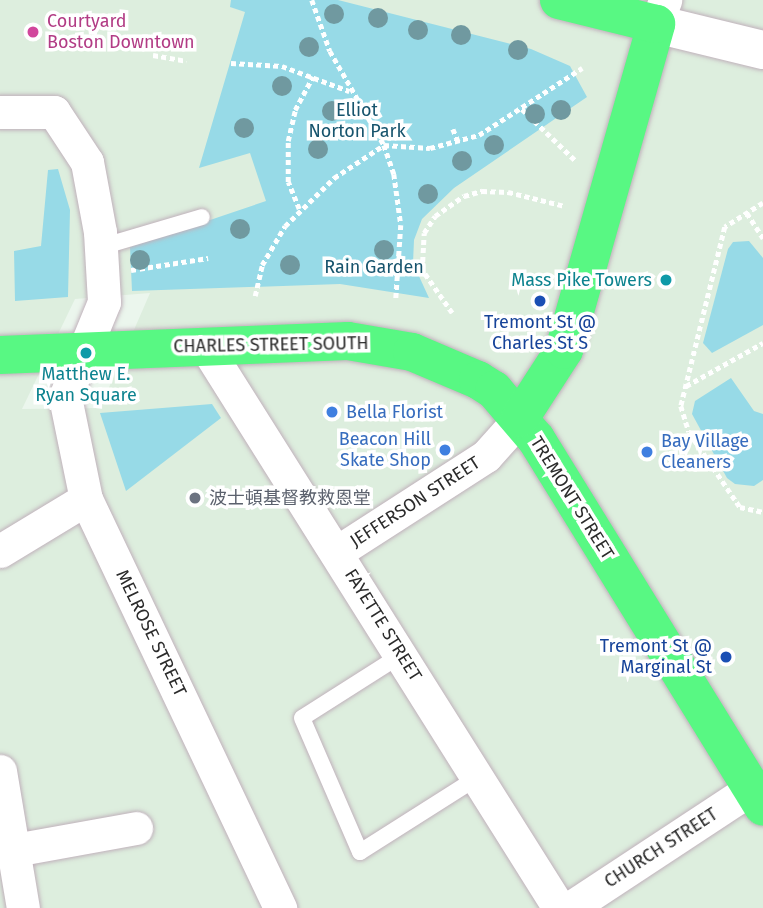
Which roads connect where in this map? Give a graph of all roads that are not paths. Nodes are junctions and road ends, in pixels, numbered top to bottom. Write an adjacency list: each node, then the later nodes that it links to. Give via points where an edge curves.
1 (559, 0): 2 (main road)
2 (660, 12): 3 (main road); 10 (main road, TREMONT STREET, via 564,350)
3 (763, 50)
4 (0, 112): 6 (street, MELROSE STREET, via 54,112 87,162)
5 (202, 217): 6 (lane)
6 (101, 247): 8 (street, MELROSE STREET, via 104,302)
7 (204, 344): 8 (main road, CHARLES STREET SOUTH); 10 (main road, CHARLES STREET SOUTH, via 348,341 412,352 478,380); 13 (street, FAYETTE STREET)
8 (83, 350): 9 (main road, CHARLES STREET SOUTH); 11 (street, MELROSE STREET, via 65,397)
9 (0, 355)
10 (520, 418): 13 (street, JEFFERSON STREET, via 486,456); 17 (main road, TREMONT STREET)
11 (86, 499): 12 (street); 21 (street, MELROSE STREET)
12 (0, 551)
13 (337, 552): 14 (street, FAYETTE STREET)
14 (401, 655): 16 (street, FAYETTE STREET); 16 (lane, via 302,718 360,852)
15 (0, 771): 19 (street)
16 (478, 777): 22 (street, FAYETTE STREET)
17 (759, 794): 23 (street, CHURCH STREET)
18 (136, 828): 19 (street)
19 (14, 850): 20 (street)
20 (23, 908)
21 (279, 908)
22 (559, 908)
23 (570, 908)

